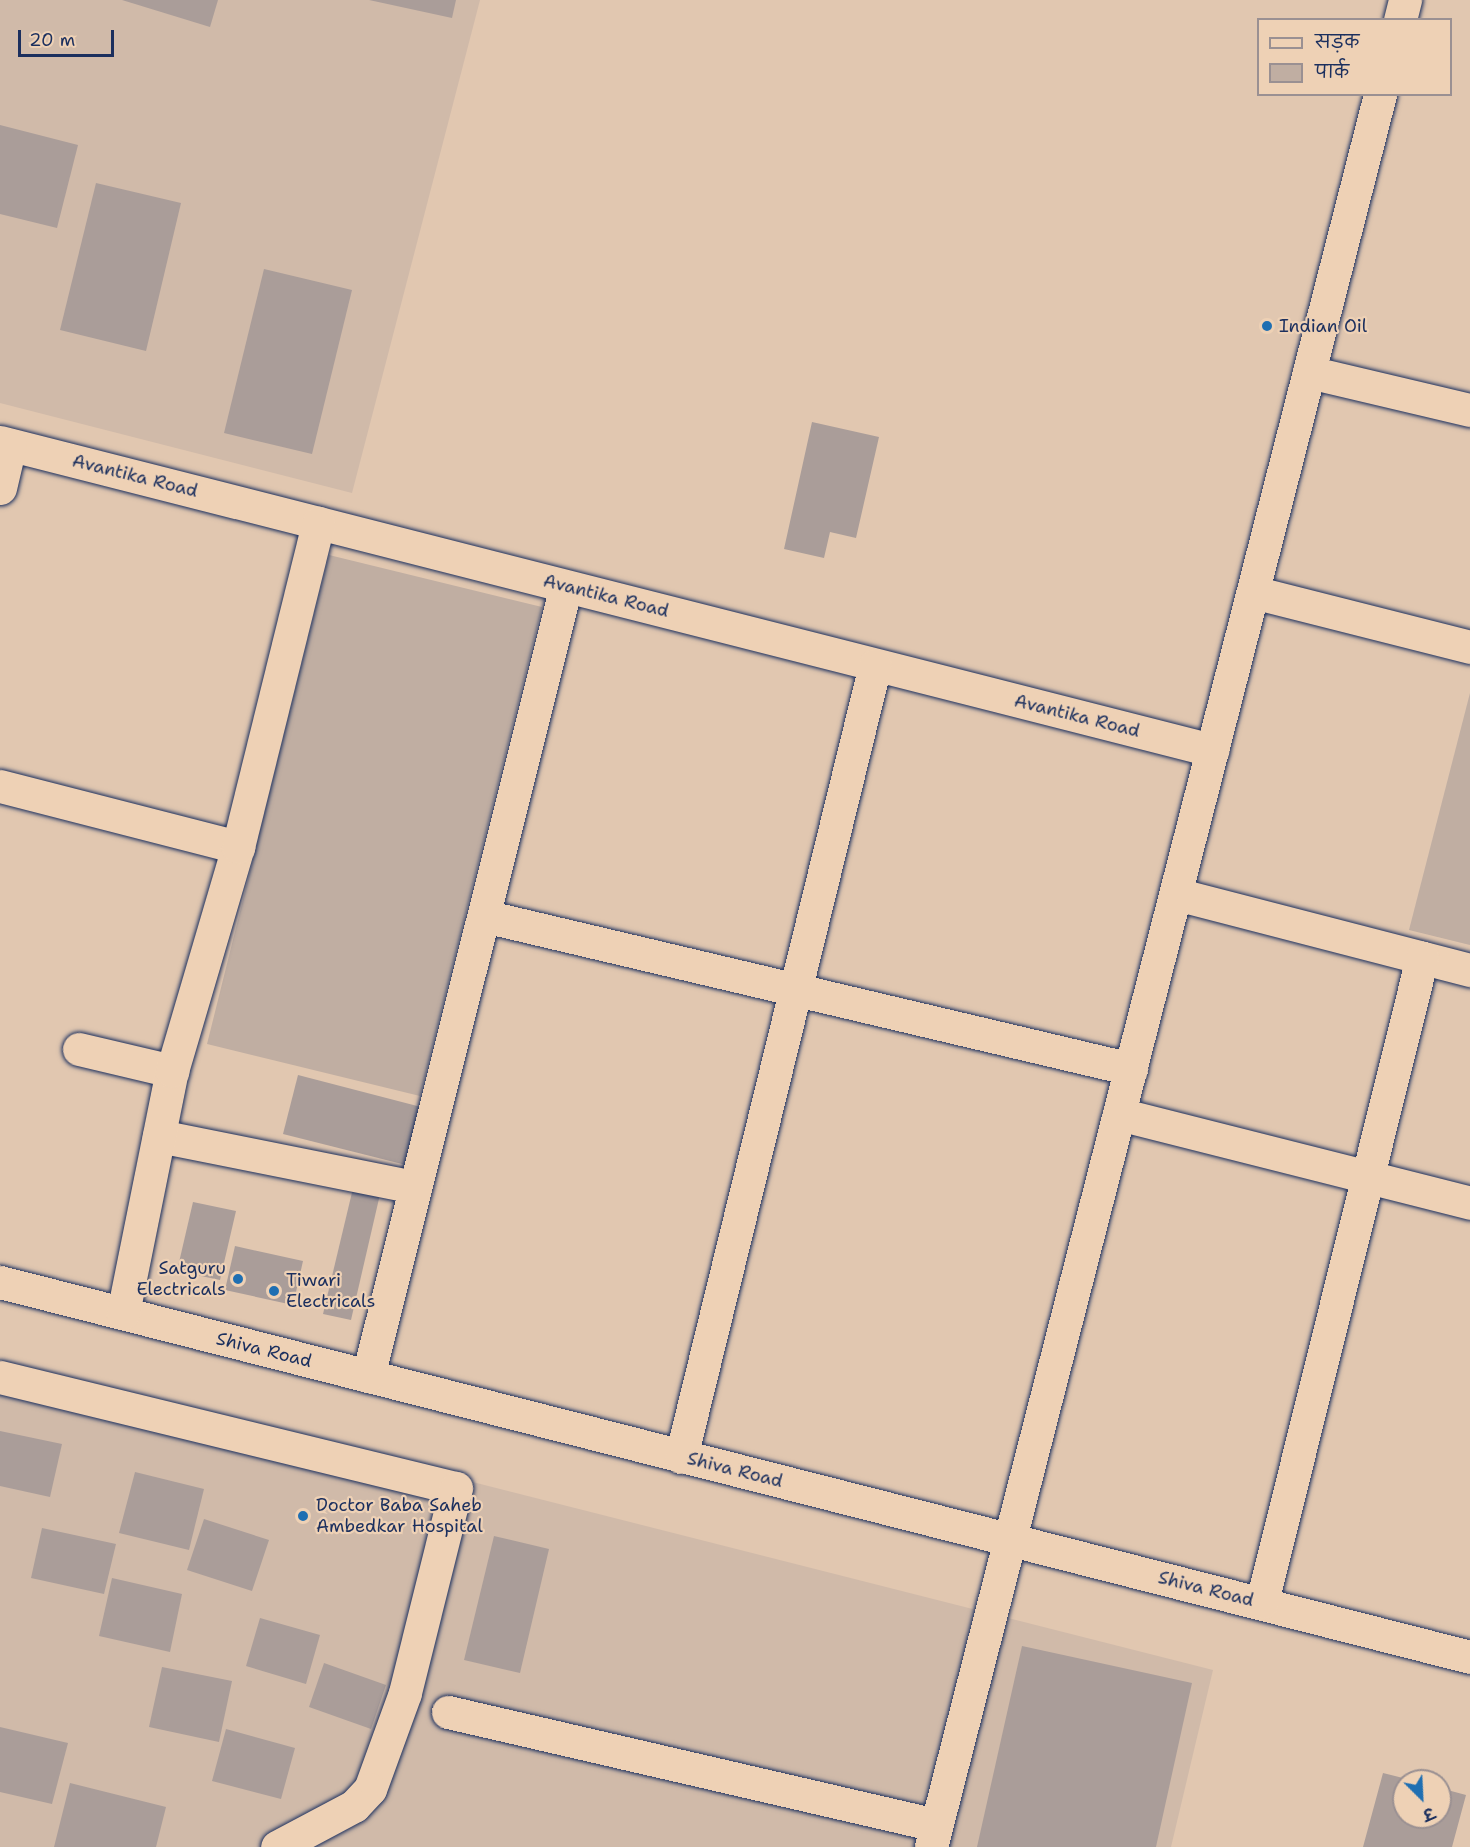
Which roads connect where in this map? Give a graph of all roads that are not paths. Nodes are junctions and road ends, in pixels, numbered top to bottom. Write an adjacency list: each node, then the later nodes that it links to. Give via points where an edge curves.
1 (1405, 0): 2 (street)
2 (1400, 18)
3 (1379, 96): 4 (street)
4 (1309, 372): 5 (street); 10 (street)
5 (1470, 410)
6 (5, 444): 7 (street); 8 (street, Avantika Road)
7 (0, 488)
8 (318, 523): 9 (street, Avantika Road); 15 (street)
9 (566, 586): 12 (street, Avantika Road); 17 (street)
10 (1253, 592): 11 (street); 13 (street)
11 (1470, 647)
12 (875, 665): 13 (street, Avantika Road); 20 (street)
13 (1212, 750): 16 (street)
14 (0, 786): 15 (street)
15 (238, 847): 23 (street)
16 (1176, 894): 18 (street); 22 (street)
17 (484, 916): 20 (street); 27 (street)
18 (1422, 958): 19 (street); 26 (street)
19 (1470, 970)
20 (795, 990): 22 (street); 33 (street)
21 (79, 1048): 23 (street)
22 (1131, 1069): 24 (street)
23 (172, 1071): 25 (street)
24 (1119, 1114): 26 (street); 34 (street)
25 (159, 1136): 27 (street); 30 (street)
26 (1368, 1177): 28 (street); 35 (street)
27 (415, 1188): 31 (street)
28 (1470, 1203)
29 (0, 1282): 30 (street, Shiva Road)
30 (123, 1314): 31 (street, Shiva Road)
31 (368, 1376): 33 (street, Shiva Road)
32 (0, 1377): 39 (street, via 456,1488 405,1693 370,1789 354,1806)
33 (681, 1457): 34 (street, Shiva Road)
34 (1010, 1541): 35 (street, Shiva Road); 38 (street)
35 (1262, 1602): 36 (street, Shiva Road)
36 (1470, 1657)
37 (448, 1712): 38 (street)
38 (934, 1836)
39 (277, 1847)

